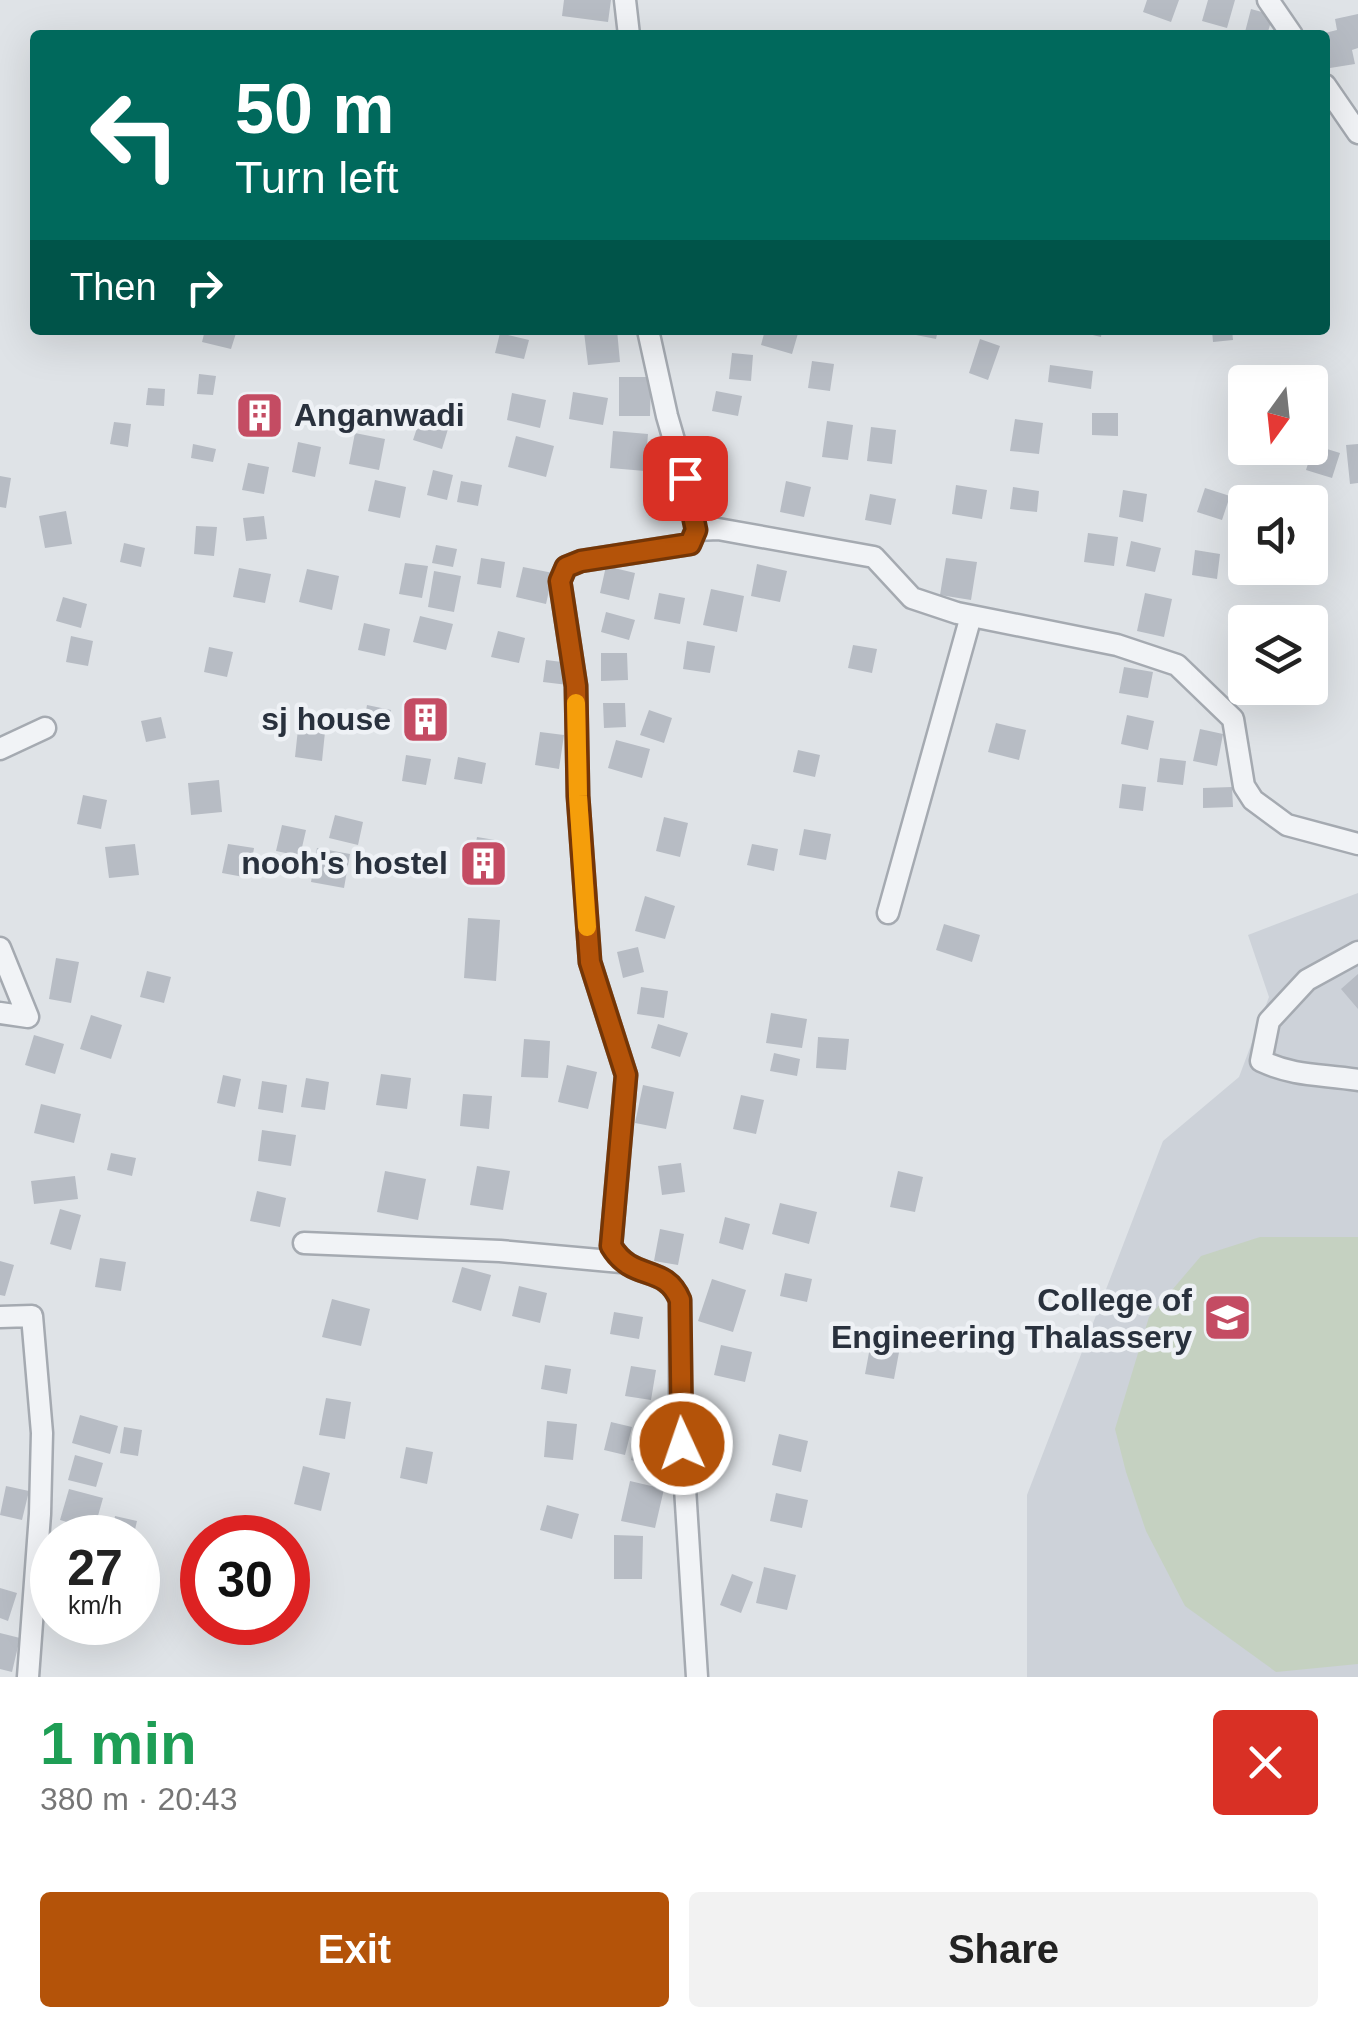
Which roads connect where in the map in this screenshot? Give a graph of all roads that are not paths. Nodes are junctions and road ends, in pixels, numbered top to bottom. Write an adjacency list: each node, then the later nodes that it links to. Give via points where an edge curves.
1 (625, 0): 3 (street)
2 (1268, 0): 4 (street)
3 (628, 30)
4 (1289, 30)
5 (1330, 91): 6 (street)
6 (1358, 133)
7 (649, 335): 8 (street)
8 (696, 530): 9 (street, via 874,557 912,598); 19 (street, via 690,544 581,561 566,567 560,581 576,686 590,962 626,1075 611,1246)
9 (971, 616): 12 (street, via 1117,645 1177,665 1232,719 1244,786 1253,800 1287,825); 13 (street)
10 (45, 728): 11 (street)
11 (0, 749)
12 (1358, 844)
13 (888, 914)
14 (0, 948): 16 (street, via 28,1017)
15 (1358, 952): 17 (street, via 1307,980 1269,1021 1261,1062 1317,1078)
16 (0, 1014)
17 (1358, 1080)
18 (304, 1243): 19 (street)
19 (620, 1262): 22 (street, via 663,1278 680,1300)
20 (0, 1317): 21 (street, via 32,1316 42,1433)
21 (28, 1677)
22 (697, 1677)

